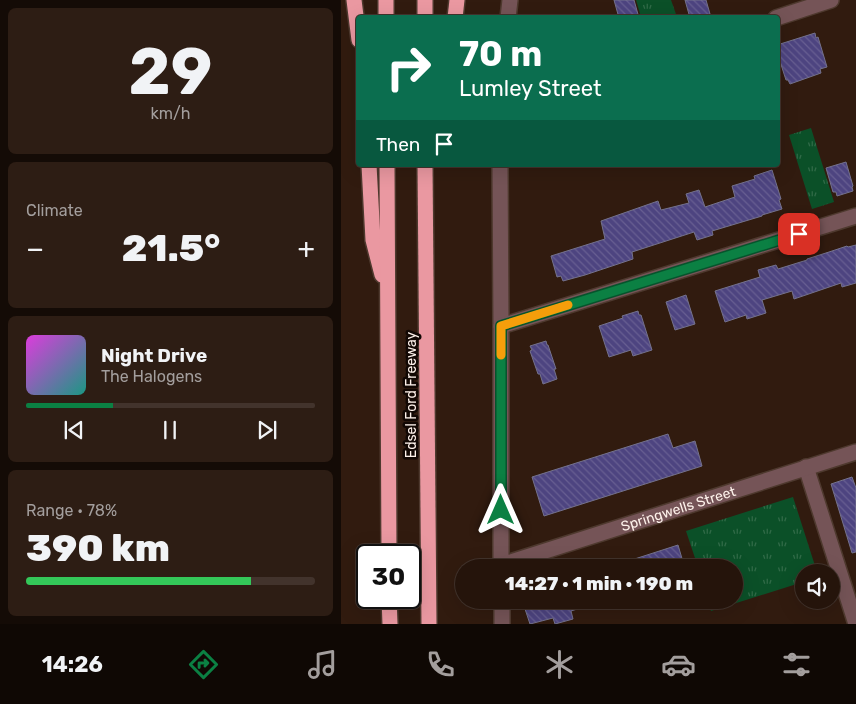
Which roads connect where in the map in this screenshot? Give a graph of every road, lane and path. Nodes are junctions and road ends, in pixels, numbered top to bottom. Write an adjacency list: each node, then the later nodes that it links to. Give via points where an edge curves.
1 (354, 0): 11 (highway)
2 (386, 0): 7 (highway)
3 (425, 0): 8 (highway)
4 (457, 0): 9 (highway)
5 (510, 0): 10 (street)
6 (831, 0): 12 (street)
7 (386, 15)
8 (425, 15)
9 (455, 15)
10 (508, 15)
11 (356, 16)
12 (780, 17)
13 (369, 167): 18 (highway, via 373,240)
14 (387, 167): 18 (highway, Edsel Ford Freeway)
15 (425, 167): 28 (highway, Edsel Ford Freeway)
16 (500, 167): 19 (street)
17 (856, 216): 19 (street)
18 (387, 297): 22 (highway, Edsel Ford Freeway)
19 (501, 326): 23 (street)
20 (856, 452): 21 (street, Springwells Street)
21 (806, 467): 24 (street, Springwells Street); 30 (street)
22 (389, 544)
23 (501, 559)
24 (523, 559)
25 (389, 609): 27 (highway)
26 (501, 609): 29 (street)
27 (390, 624)
28 (429, 624)
29 (502, 624)
30 (855, 624)

